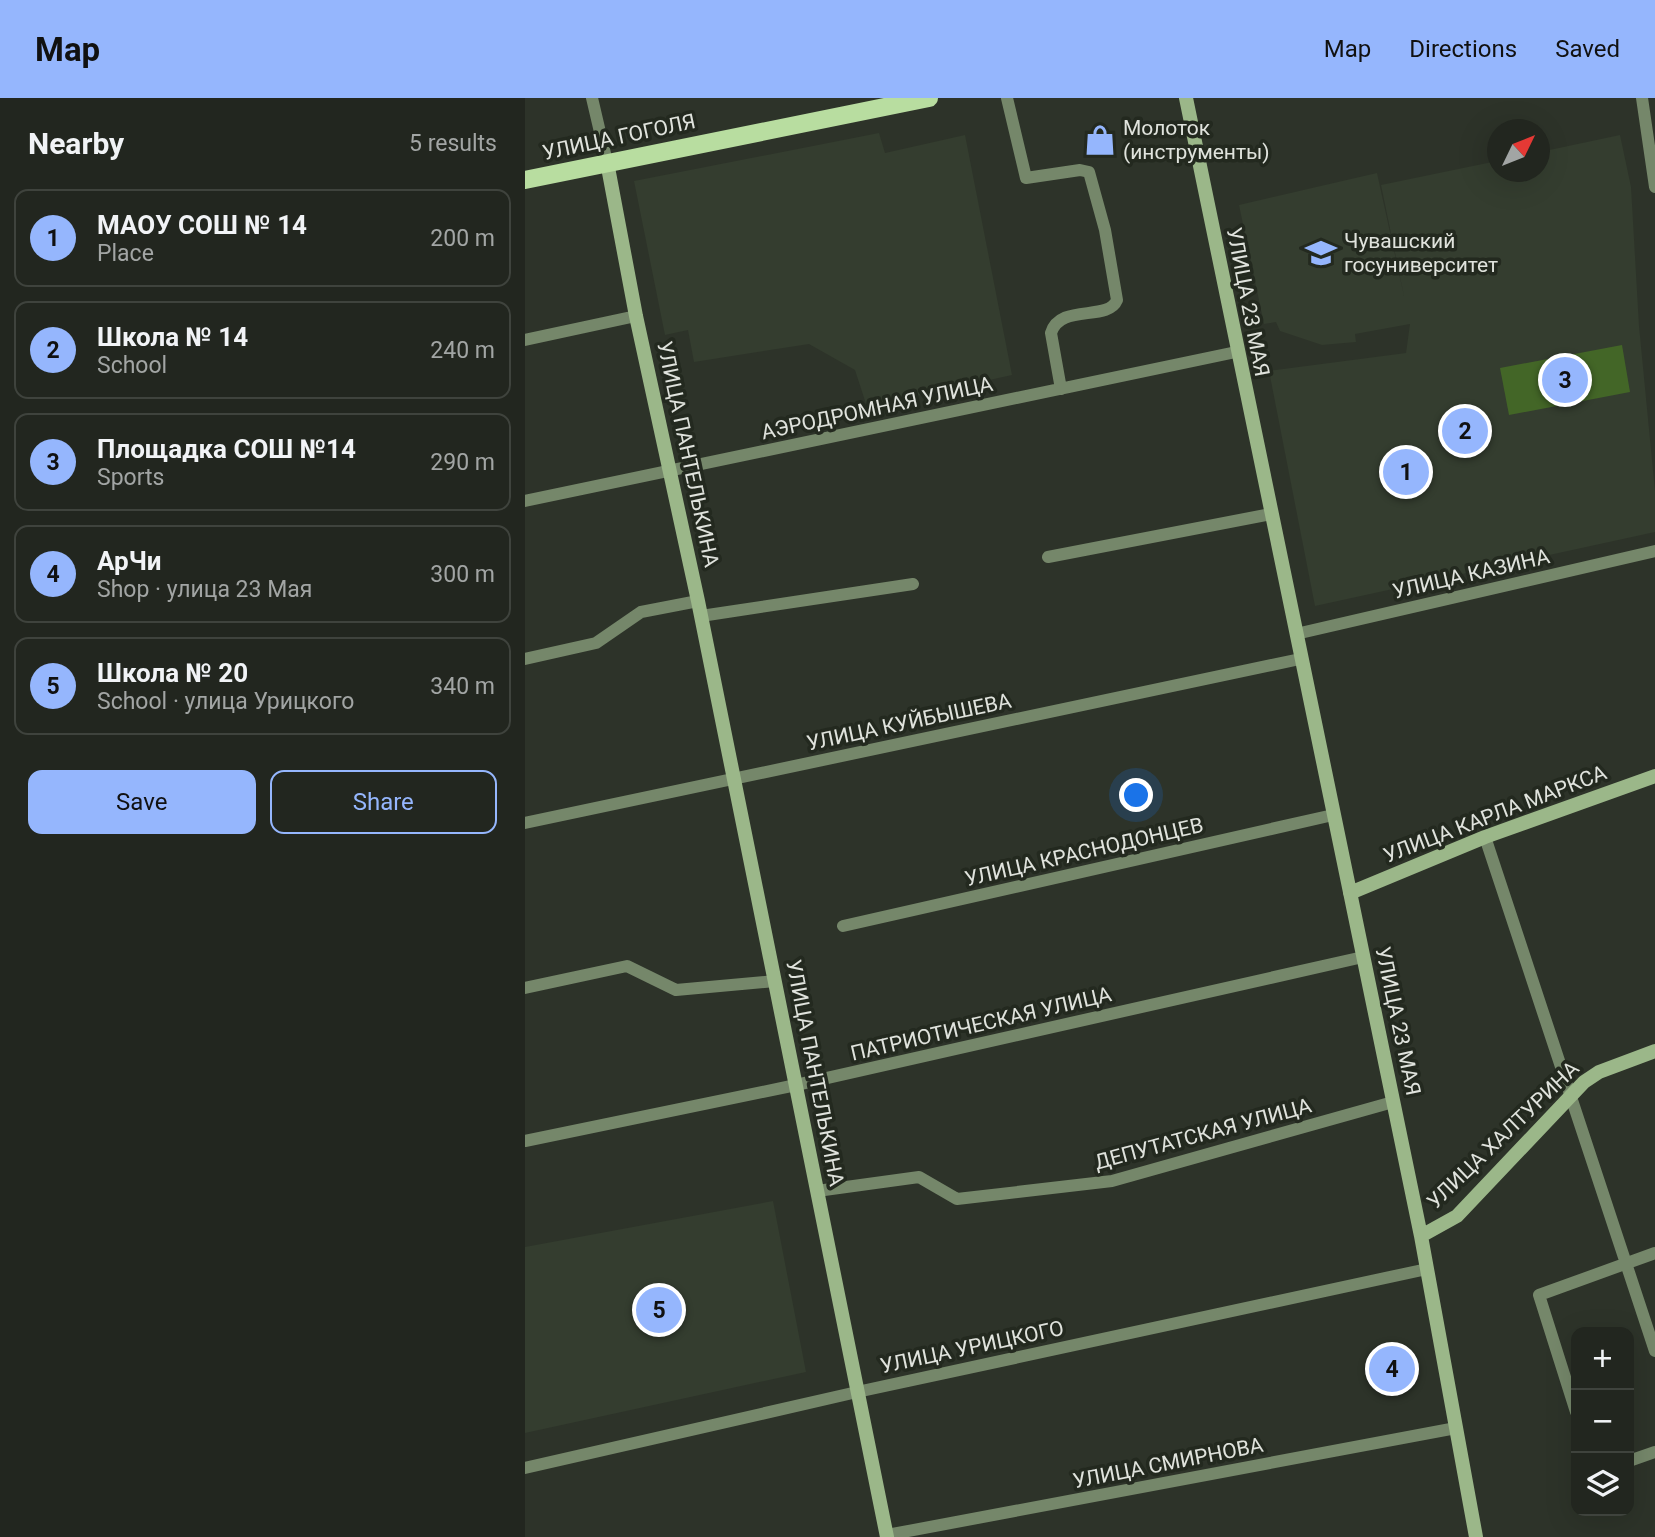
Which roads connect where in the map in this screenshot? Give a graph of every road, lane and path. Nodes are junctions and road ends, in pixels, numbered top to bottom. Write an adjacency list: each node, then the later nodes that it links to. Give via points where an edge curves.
1 (592, 98): 6 (street, УЛИЦА ПАНТЕЛЬКИНА)
2 (929, 98): 6 (main road, УЛИЦА ГОГОЛЯ)
3 (1007, 98): 12 (street, via 1026,178 1089,172 1105,230 1117,300 1109,308 1060,319 1053,326)
4 (1186, 98): 11 (main road, УЛИЦА 23 МАЯ)
5 (1642, 98): 8 (street)
6 (607, 162): 7 (main road, УЛИЦА ГОГОЛЯ); 9 (main road, УЛИЦА ПАНТЕЛЬКИНА)
7 (525, 180)
8 (1655, 187)
9 (636, 316): 10 (street); 13 (main road, УЛИЦА ПАНТЕЛЬКИНА)
10 (525, 341)
11 (1236, 352): 12 (street, АЭРОДРОМНАЯ УЛИЦА); 15 (main road, УЛИЦА 23 МАЯ)
12 (1061, 389): 13 (street, АЭРОДРОМНАЯ УЛИЦА)
13 (670, 472): 14 (street, АЭРОДРОМНАЯ УЛИЦА); 19 (main road, УЛИЦА ПАНТЕЛЬКИНА)
14 (525, 500)
15 (1271, 514): 17 (street); 21 (main road, УЛИЦА 23 МАЯ)
16 (1655, 551): 21 (street, УЛИЦА КАЗИНА)
17 (1048, 557)
18 (913, 584): 20 (street)
19 (698, 601): 20 (main road, УЛИЦА ПАНТЕЛЬКИНА); 23 (street, via 641,612 596,643)
20 (701, 616): 25 (main road, УЛИЦА ПАНТЕЛЬКИНА)
21 (1296, 634): 22 (main road, УЛИЦА 23 МАЯ)
22 (1300, 659): 25 (street, УЛИЦА КУЙБЫШЕВА); 26 (main road, УЛИЦА 23 МАЯ)
23 (525, 660)
24 (1655, 776): 28 (main road, УЛИЦА КАРЛА МАРКСА)
25 (734, 778): 27 (street, УЛИЦА КУЙБЫШЕВА); 32 (main road, УЛИЦА ПАНТЕЛЬКИНА)
26 (1333, 815): 29 (main road, УЛИЦА 23 МАЯ); 30 (street, УЛИЦА КРАСНОДОНЦЕВ)
27 (525, 823)
28 (1485, 837): 29 (main road, УЛИЦА КАРЛА МАРКСА); 36 (street)
29 (1350, 893): 31 (main road, УЛИЦА 23 МАЯ)
30 (843, 926)
31 (1363, 957): 35 (street, ПАТРИОТИЧЕСКАЯ УЛИЦА); 37 (main road, УЛИЦА 23 МАЯ)
32 (775, 981): 33 (street, via 676,990 627,966); 35 (main road, УЛИЦА ПАНТЕЛЬКИНА)
33 (525, 988)
34 (1655, 1051): 36 (main road, УЛИЦА ХАЛТУРИНА, via 1599,1072)
35 (796, 1085): 38 (street, ПАТРИОТИЧЕСКАЯ УЛИЦА); 39 (main road, УЛИЦА ПАНТЕЛЬКИНА)
36 (1571, 1093): 40 (main road, УЛИЦА ХАЛТУРИНА, via 1457,1216); 42 (street)
37 (1393, 1102): 39 (street, ДЕПУТАТСКАЯ УЛИЦА, via 1112,1181 957,1199 919,1177); 40 (main road, УЛИЦА 23 МАЯ)
38 (525, 1141)
39 (817, 1191): 45 (main road, УЛИЦА ПАНТЕЛЬКИНА)
40 (1420, 1236): 43 (main road, УЛИЦА 23 МАЯ)
41 (1655, 1253): 42 (street)
42 (1624, 1264): 44 (street); 46 (street, via 1539,1295)
43 (1427, 1269): 45 (street, УЛИЦА УРИЦКОГО); 47 (main road, УЛИЦА 23 МАЯ)
44 (1655, 1351)
45 (857, 1392): 50 (street, УЛИЦА УРИЦКОГО); 51 (main road, УЛИЦА ПАНТЕЛЬКИНА)
46 (1571, 1396)
47 (1456, 1428): 51 (street, УЛИЦА СМИРНОВА); 52 (main road, УЛИЦА 23 МАЯ)
48 (1655, 1452): 49 (street)
49 (1634, 1459)
50 (525, 1468)
51 (887, 1536)
52 (1476, 1537)

